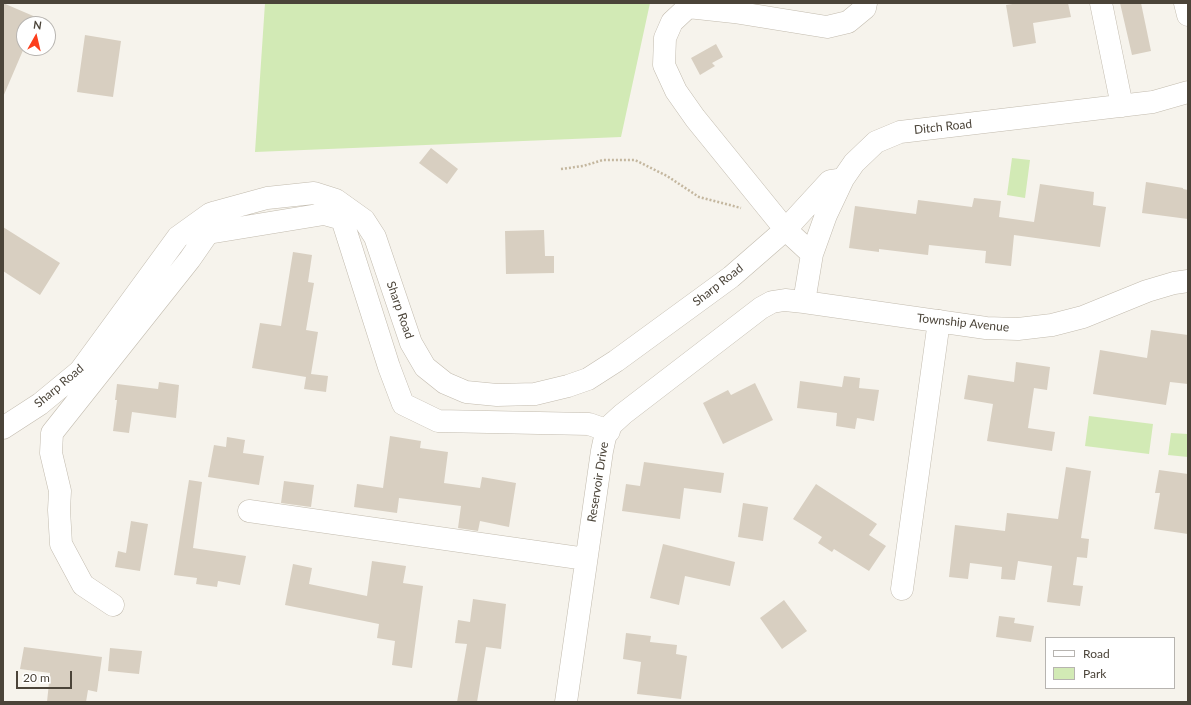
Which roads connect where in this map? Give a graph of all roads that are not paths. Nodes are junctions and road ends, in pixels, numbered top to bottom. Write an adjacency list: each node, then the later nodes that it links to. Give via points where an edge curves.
1 (866, 3): 8 (street, via 865,8 848,22 827,27 688,7 672,22 665,38 664,65 676,91)
2 (1101, 3): 6 (street)
3 (1185, 3): 4 (street)
4 (1188, 16)
5 (1188, 92): 6 (street, Ditch Road, via 1153,102)
6 (1122, 106): 7 (street, Ditch Road, via 900,132 876,142 854,163)
7 (842, 180): 8 (street, Sharp Road, via 830,181); 9 (street, Ditch Road)
8 (786, 229): 9 (street); 13 (street, Sharp Road, via 732,277 588,379 535,394 497,395 466,392 445,383 425,367 411,343 375,237 364,220 336,200 314,193 267,198 210,214 178,238 80,371 40,404)
9 (812, 254): 11 (street, Ditch Road)
10 (1188, 281): 12 (street, Township Avenue, via 1147,291 1083,317 1052,325 1018,329 986,328)
11 (804, 302): 12 (street, Township Avenue); 14 (street, Reservoir Drive, via 785,300 772,302 760,308 623,414 612,424)
12 (939, 321): 19 (street)
13 (3, 428)
14 (609, 431): 15 (street, via 589,424 438,421 403,404 342,219 324,214 208,233); 18 (street, Reservoir Drive, via 602,451)
15 (52, 433): 16 (street); 20 (street, via 51,453 60,491 61,544 83,585)
16 (33, 451)
17 (249, 511): 18 (street)
18 (586, 559): 21 (street, Reservoir Drive)
19 (902, 589)
20 (113, 605)
21 (566, 702)

